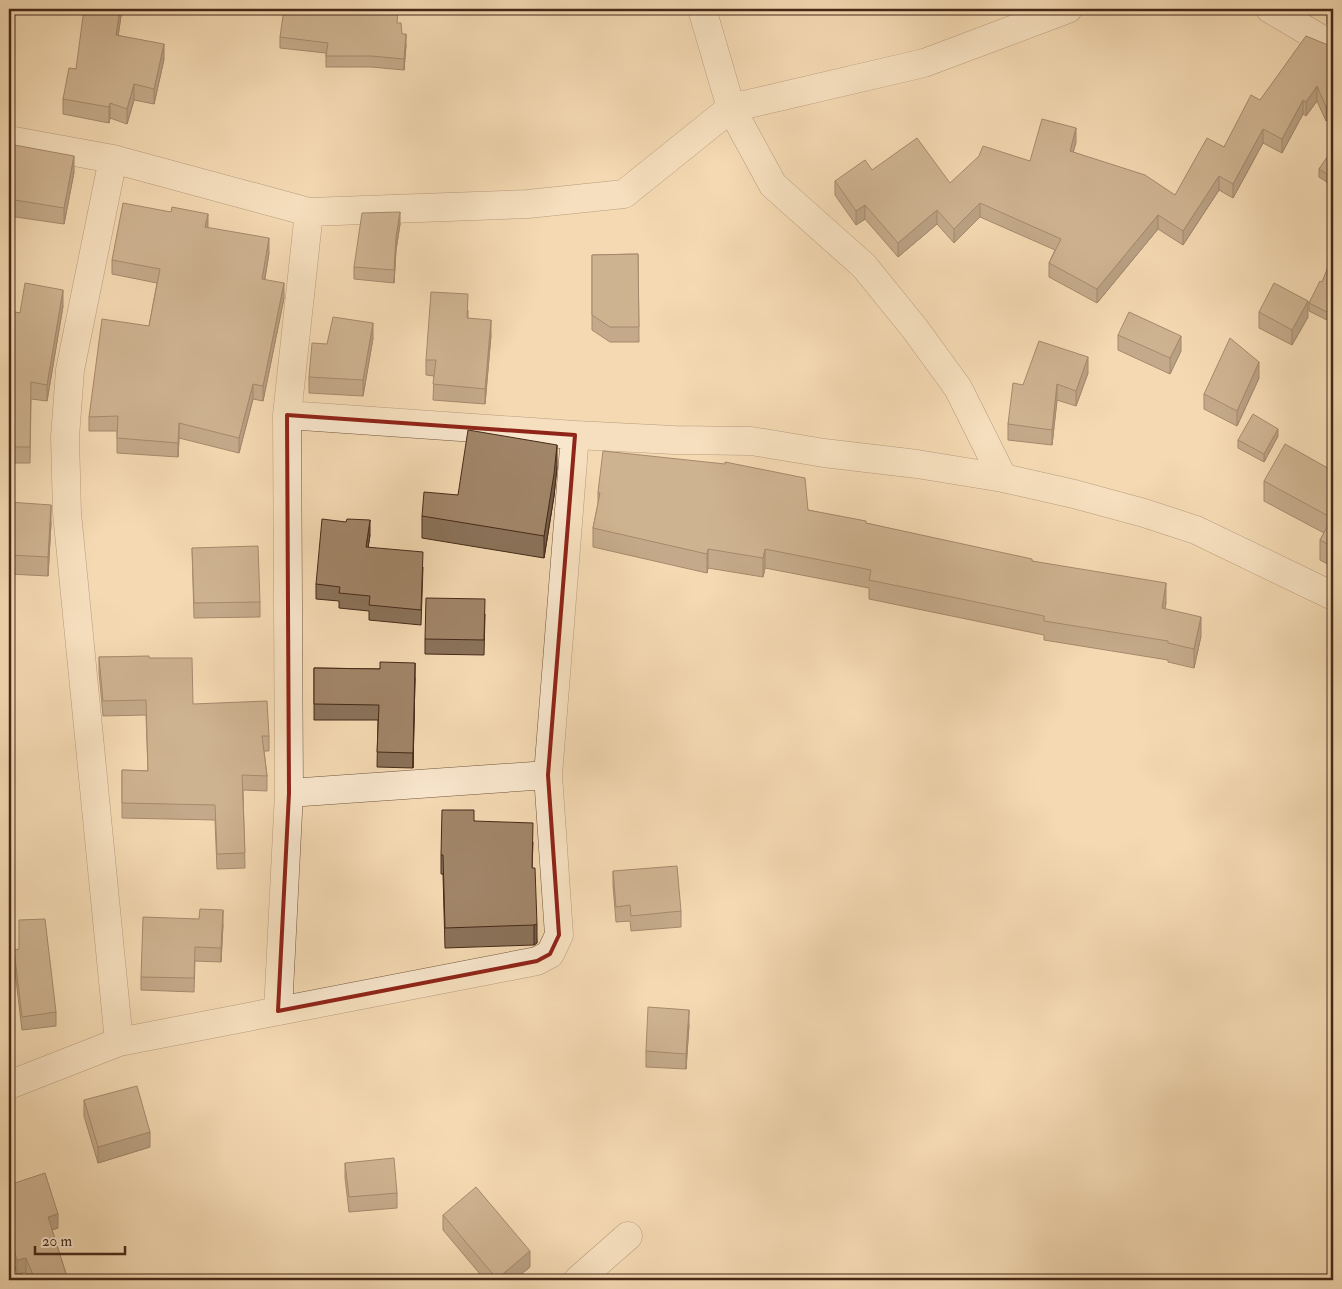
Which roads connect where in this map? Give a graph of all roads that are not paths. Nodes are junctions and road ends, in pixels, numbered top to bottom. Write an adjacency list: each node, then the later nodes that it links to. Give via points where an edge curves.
1 (702, 9): 5 (street)
2 (1068, 9): 5 (street, via 924,63)
3 (1270, 9): 4 (street)
4 (1333, 46)
5 (732, 108): 8 (street, via 624,194 528,204); 11 (street, via 773,185 864,266 914,328 958,388)
6 (9, 140): 7 (street)
7 (113, 159): 8 (street); 16 (street, via 70,370 65,438 68,523)
8 (309, 212): 9 (street)
9 (287, 415): 10 (street); 14 (street)
10 (576, 435): 11 (street, via 751,441); 13 (street)
11 (1004, 478): 12 (street, via 1135,510 1196,530)
12 (1333, 596)
13 (548, 775): 14 (street); 15 (street, via 559,935 550,954 537,961)
14 (289, 793): 15 (street)
15 (278, 1011): 16 (street)
16 (119, 1042): 17 (street)
17 (9, 1085)
18 (628, 1236): 19 (street)
19 (578, 1280)

